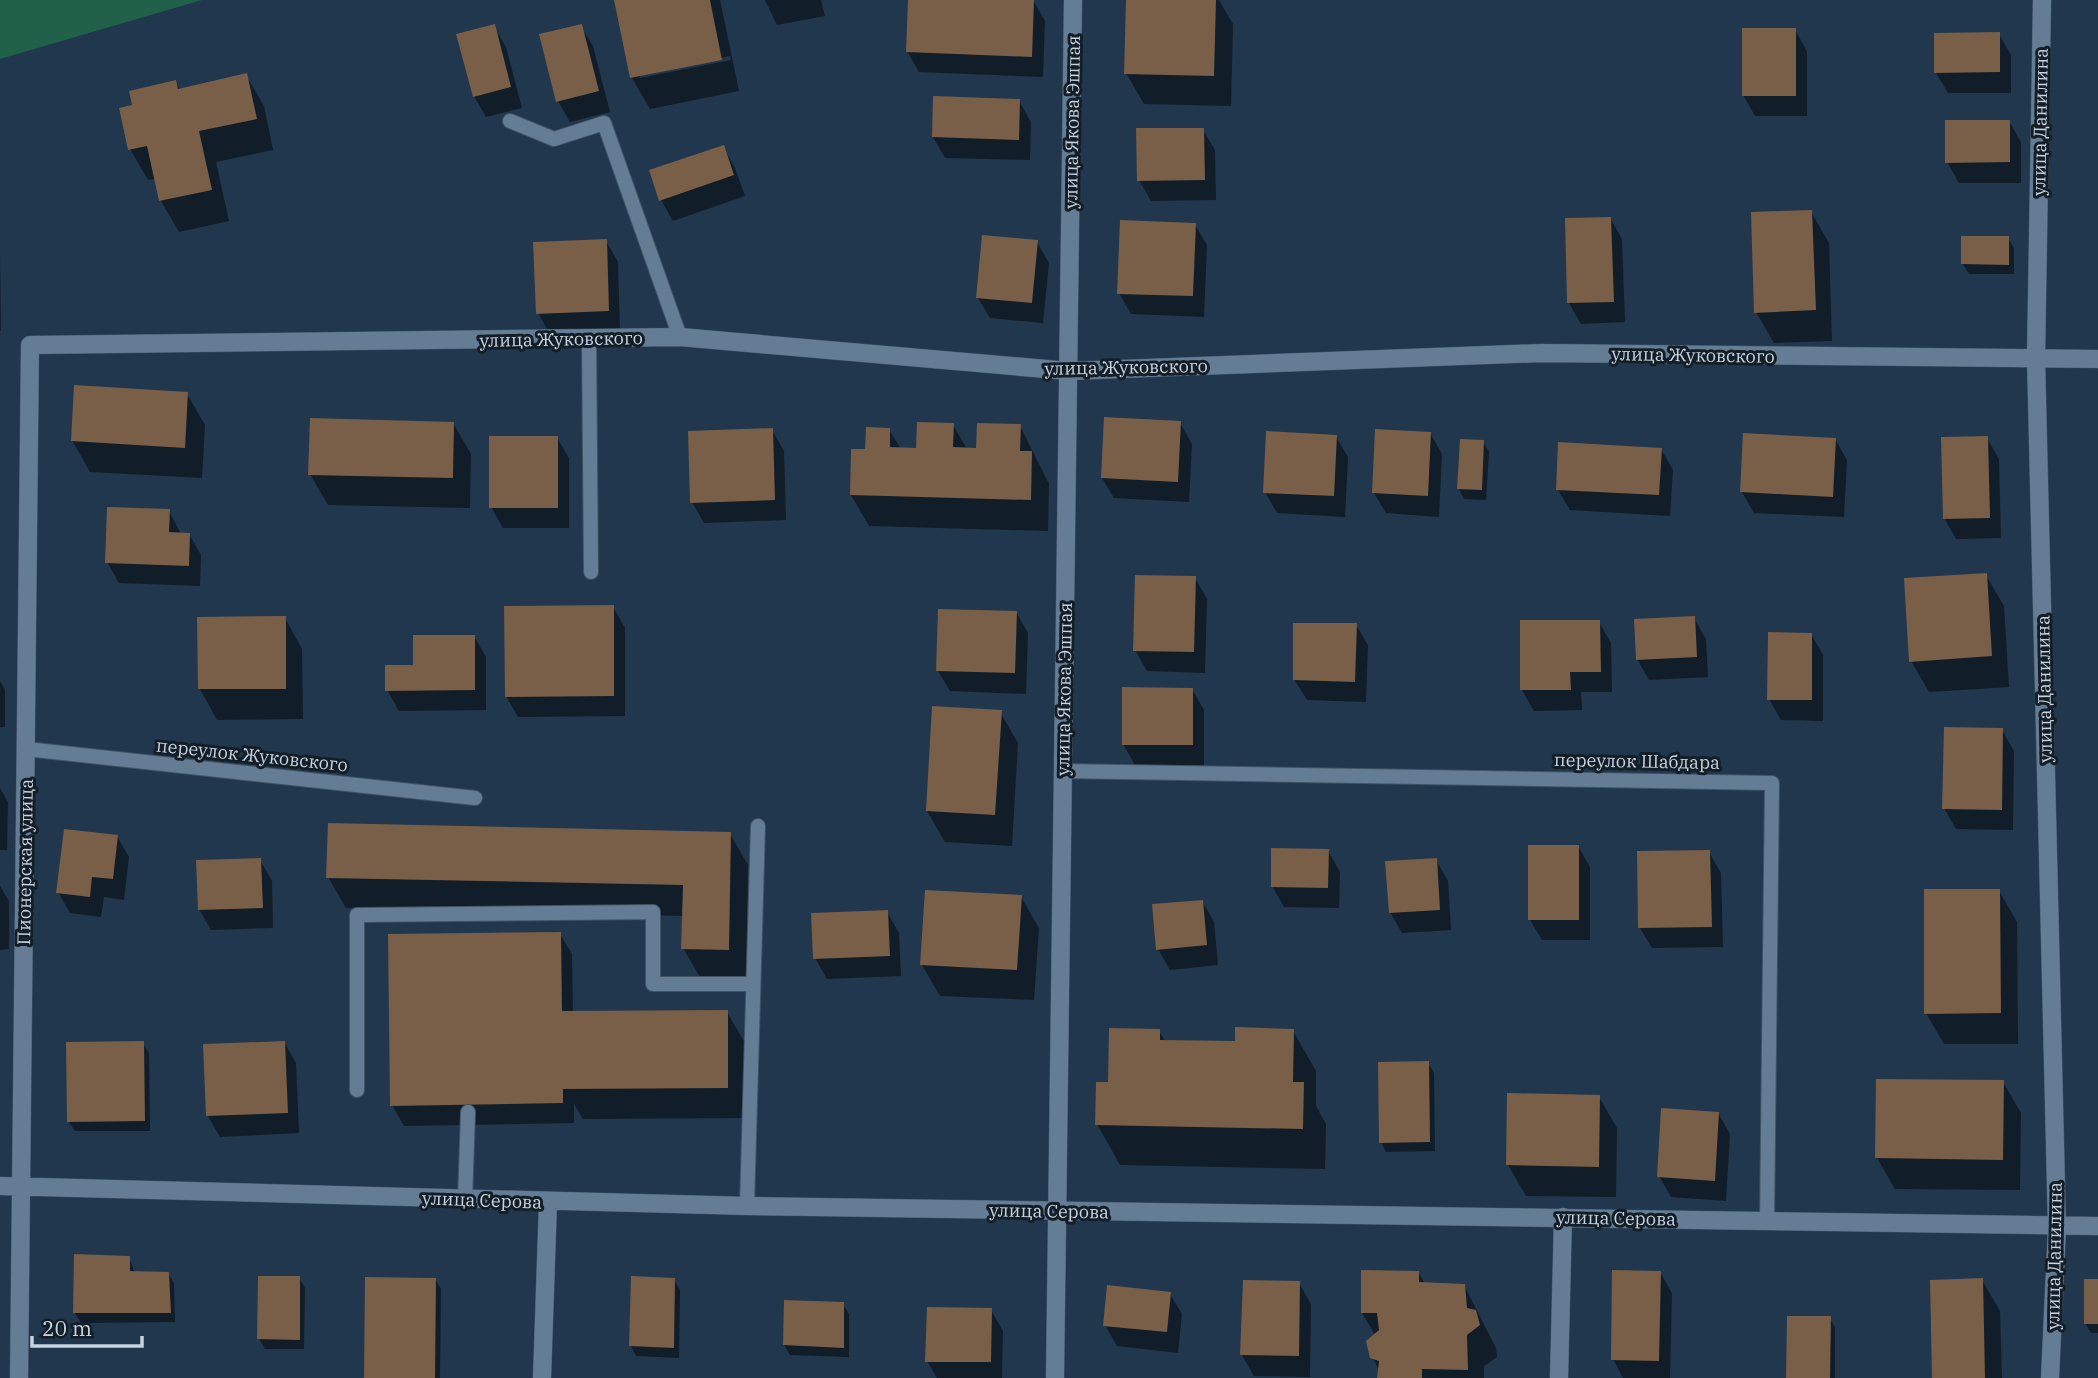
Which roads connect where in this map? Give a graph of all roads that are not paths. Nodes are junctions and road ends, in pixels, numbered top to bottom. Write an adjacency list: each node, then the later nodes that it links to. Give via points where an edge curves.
1 (1073, 0): 9 (street, улица Якова Эшпая)
2 (2042, 0): 7 (street, улица Данилина)
3 (510, 121): 4 (lane, via 554,139 604,123)
4 (680, 337): 5 (street, улица Жуковского); 9 (street, улица Жуковского)
5 (589, 339): 6 (street, улица Жуковского); 10 (lane)
6 (30, 345): 11 (street, Пионерская улица)
7 (2036, 358): 8 (street, улица Жуковского); 9 (street, улица Жуковского, via 1542,353); 27 (street, улица Данилина)
8 (2098, 359)
9 (1069, 371): 12 (street, улица Якова Эшпая)
10 (591, 572)
11 (26, 750): 13 (lane, переулок Жуковского); 19 (street, Пионерская улица)
12 (1063, 771): 23 (street, улица Якова Эшпая); 25 (lane, переулок Шабдара, via 1772,783)
13 (475, 798)
14 (758, 827): 15 (lane)
15 (753, 984): 16 (lane, via 653,984 653,912 357,915); 22 (lane)
16 (357, 1090)
17 (468, 1112): 20 (lane)
18 (0, 1186): 19 (street, улица Серова)
19 (22, 1186): 20 (street, улица Серова); 28 (street, Пионерская улица)
20 (465, 1200): 21 (street, улица Серова)
21 (548, 1202): 22 (street, улица Серова); 29 (street)
22 (747, 1206): 23 (street, улица Серова)
23 (1057, 1212): 24 (street, улица Серова); 30 (street, улица Якова Эшпая)
24 (1563, 1217): 25 (street, улица Серова); 31 (street)
25 (1767, 1221): 27 (street, улица Серова)
26 (2098, 1226): 27 (street, улица Серова)
27 (2057, 1228): 32 (street, улица Данилина)
28 (19, 1378)
29 (542, 1378)
30 (1055, 1378)
31 (1559, 1378)
32 (2050, 1378)

